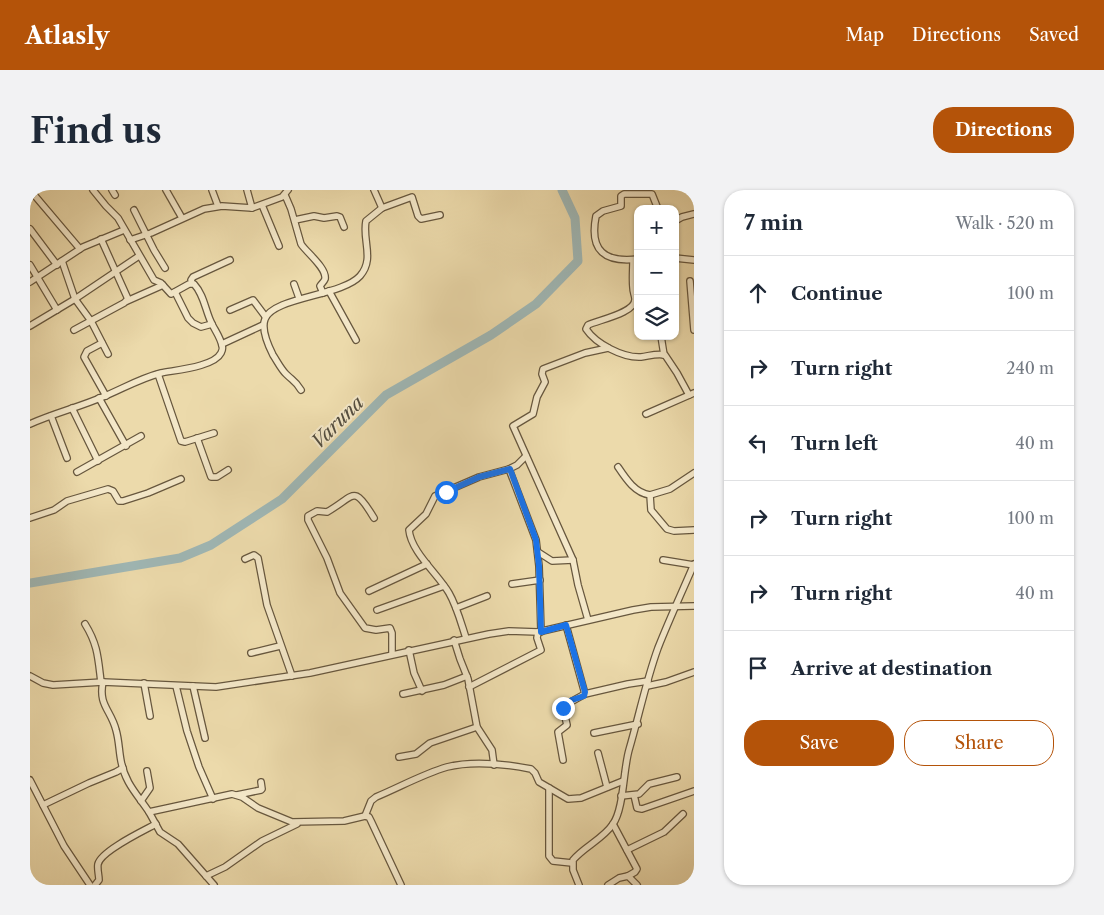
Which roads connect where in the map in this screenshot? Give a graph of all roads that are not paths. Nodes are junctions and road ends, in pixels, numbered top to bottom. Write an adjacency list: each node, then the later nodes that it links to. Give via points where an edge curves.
1 (30, 190): 26 (street)
2 (93, 190): 21 (street, via 118,218)
3 (166, 190): 16 (street)
4 (212, 190): 10 (street)
5 (247, 190): 11 (street)
6 (374, 190): 12 (street)
7 (287, 192): 8 (street); 18 (street)
8 (262, 205): 11 (street); 25 (street)
9 (656, 205): 30 (street, via 652,194 624,194 620,206 596,216 599,250 613,259)
10 (218, 206): 11 (street); 16 (street)
11 (252, 208)
12 (382, 208): 15 (street, via 410,197 421,219); 44 (street, via 366,221 368,256 360,276)
13 (134, 210): 22 (street)
14 (694, 214): 17 (street)
15 (440, 215)
16 (182, 218): 22 (street)
17 (679, 218)
18 (295, 220): 19 (street, via 339,216); 44 (street, via 304,249 316,259 324,277 320,286)
19 (344, 227)
20 (30, 229): 32 (street)
21 (124, 230): 23 (street); 24 (street)
22 (147, 234): 24 (street); 34 (street)
23 (101, 239): 26 (street); 35 (street)
24 (130, 240): 27 (street)
25 (279, 246)
26 (80, 249): 32 (street)
27 (139, 256): 35 (street); 42 (street, via 154,280)
28 (679, 258): 31 (street)
29 (230, 260): 40 (street, via 193,276)
30 (634, 260)
31 (694, 260)
32 (59, 263): 37 (street); 48 (street)
33 (30, 265): 37 (street)
34 (165, 268)
35 (116, 271): 48 (street); 49 (street)
36 (634, 272): 45 (street)
37 (38, 278): 38 (street); 50 (street)
38 (30, 282)
39 (690, 282): 58 (street)
40 (192, 283): 43 (street); 54 (street, via 204,301)
41 (294, 284): 47 (street)
42 (163, 285): 43 (street, via 169,294); 49 (street)
43 (175, 292): 54 (street, via 190,321 201,327)
44 (326, 292): 47 (street); 59 (street)
45 (634, 292)
46 (634, 295): 63 (street, via 634,304 619,315 586,327)
47 (300, 298): 52 (street)
48 (74, 299): 50 (street); 53 (street)
49 (127, 301): 53 (street)
50 (57, 310): 56 (street)
51 (230, 310): 52 (street, via 254,300)
52 (265, 316): 55 (street)
53 (91, 321): 57 (street); 61 (street)
54 (212, 324): 62 (street)
55 (263, 325): 62 (street); 67 (street, via 273,354)
56 (30, 326)
57 (74, 330)
58 (694, 330)
59 (356, 340)
60 (662, 340): 65 (street)
61 (102, 343): 64 (street); 69 (street, via 86,351 84,357)
62 (222, 344): 66 (street, via 222,352 211,361)
63 (608, 348): 65 (street, via 632,356); 78 (street, via 585,353 542,371 545,382 533,414 513,426)
64 (108, 354)
65 (664, 355): 68 (street)
66 (158, 374): 69 (street); 76 (street, via 180,440 185,442)
67 (301, 390)
68 (691, 394): 71 (street)
69 (103, 397): 70 (street); 77 (street)
70 (72, 408): 72 (street); 80 (street)
71 (646, 414)
72 (51, 416): 73 (street); 79 (street)
73 (30, 424)
74 (214, 433): 76 (street)
75 (141, 436): 77 (street)
76 (197, 438): 83 (street, via 211,477)
77 (126, 446): 80 (street)
78 (526, 456): 82 (street); 93 (street)
79 (67, 458)
80 (98, 462): 84 (street)
81 (618, 467): 87 (street, via 633,487)
82 (510, 469): 91 (street, via 535,535); 95 (street, via 479,477 436,496 426,514 409,530)
83 (228, 470)
84 (78, 472)
85 (694, 473): 87 (street, via 670,489)
86 (180, 479): 88 (street, via 123,501 108,489 67,501 54,510)
87 (650, 495): 90 (street, via 651,510 666,529)
88 (30, 518)
89 (374, 518): 115 (street, via 365,502 356,495 347,497 327,512 317,510 308,516 308,520 340,593 365,628 390,628)
90 (694, 530)
91 (538, 552): 93 (street, via 552,561); 97 (street)
92 (245, 559): 112 (street, via 254,555 258,558 267,605)
93 (573, 560): 106 (street)
94 (663, 560): 96 (street)
95 (427, 564): 99 (street); 100 (street)
96 (694, 564): 103 (street)
97 (540, 580): 98 (street); 109 (street)
98 (512, 584)
99 (444, 586): 104 (street); 105 (street)
100 (369, 591)
101 (487, 596): 104 (street)
102 (694, 606): 103 (street)
103 (675, 607): 106 (street, via 651,607); 122 (street)
104 (456, 608): 110 (street)
105 (377, 610)
106 (588, 620): 108 (street)
107 (85, 624): 120 (street, via 96,647)
108 (566, 625): 109 (street); 128 (street)
109 (540, 632): 110 (street, via 499,632); 125 (street, via 537,638 541,650)
110 (466, 638): 111 (street)
111 (454, 640): 113 (street); 119 (street)
112 (280, 646): 114 (street); 118 (street)
113 (409, 650): 115 (street); 126 (street)
114 (251, 653)
115 (392, 654): 118 (street)
116 (694, 672): 122 (street, via 666,682)
117 (30, 676): 120 (street, via 43,684 53,685)
118 (292, 676): 124 (street, via 216,687)
119 (467, 676): 125 (street); 126 (street)
120 (102, 682): 121 (street); 138 (street, via 102,699 116,730)
121 (144, 683): 123 (street); 129 (street)
122 (648, 684): 128 (street, via 628,684); 130 (street)
123 (176, 686): 124 (street); 150 (street, via 185,726)
124 (194, 686): 133 (street)
125 (469, 687): 131 (street)
126 (422, 691): 127 (street)
127 (403, 694)
128 (585, 694): 136 (street, via 563,708 567,725 558,732)
129 (150, 716)
130 (638, 724): 132 (street); 142 (street)
131 (477, 727): 135 (street, via 430,743 416,754); 137 (street, via 492,750)
132 (594, 733)
133 (205, 738)
134 (598, 753): 145 (street)
135 (399, 757)
136 (563, 760)
137 (494, 765): 144 (street, via 531,769 539,782); 155 (street, via 457,765 437,771 373,799)
138 (123, 768): 151 (street, via 131,788); 152 (street)
139 (147, 771): 151 (street, via 150,788)
140 (676, 777): 148 (street, via 649,784)
141 (30, 780): 152 (street)
142 (623, 781): 145 (street); 149 (street)
143 (261, 782): 147 (street, via 261,790)
144 (549, 788): 145 (street, via 562,797 575,799); 160 (street, via 549,856 552,861)
145 (607, 788)
146 (694, 791): 148 (street, via 642,809 637,808)
147 (237, 795): 150 (street); 156 (street, via 285,821)
148 (634, 795): 149 (street)
149 (621, 796): 158 (street)
150 (213, 799): 153 (street)
151 (141, 801): 153 (street)
152 (44, 805): 163 (street, via 64,846)
153 (149, 812): 157 (street)
154 (683, 814): 159 (street, via 664,832)
155 (365, 816): 156 (street, via 344,821); 166 (street, via 372,821)
156 (299, 823): 161 (street, via 262,841)
157 (156, 824): 161 (street, via 160,832 178,844); 164 (street, via 104,855 98,864 99,880)
158 (613, 824): 159 (street); 160 (street)
159 (627, 850): 162 (street, via 637,869)
160 (572, 863): 167 (street)
161 (206, 876): 165 (street)
162 (628, 876): 168 (street); 169 (street)
163 (90, 885)
164 (95, 885)
165 (214, 885)
166 (402, 885)
167 (579, 885)
168 (608, 885)
169 (637, 885)

